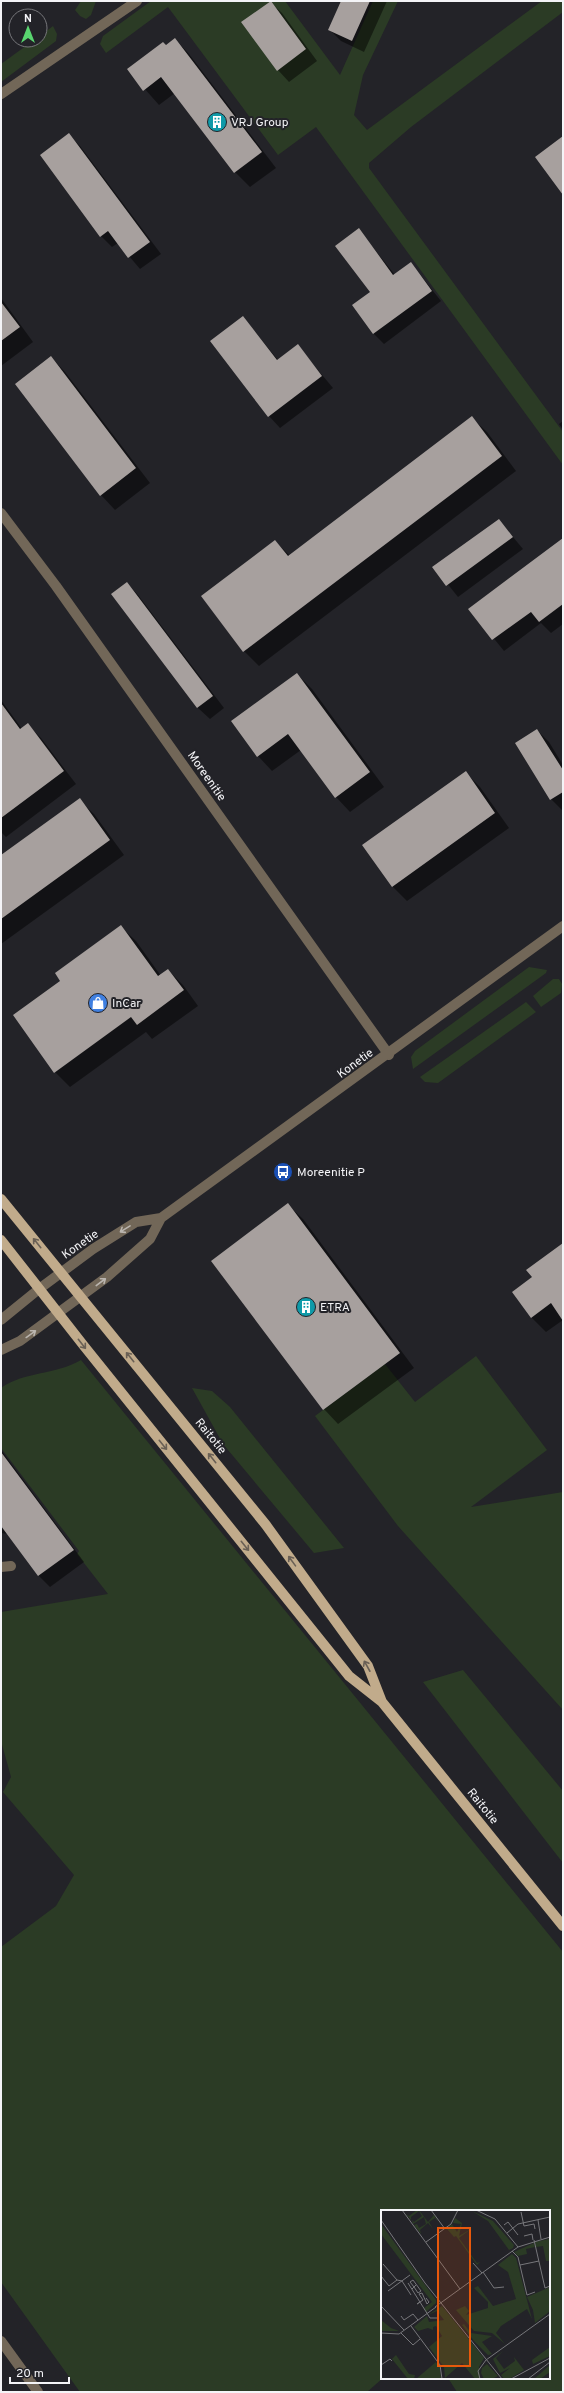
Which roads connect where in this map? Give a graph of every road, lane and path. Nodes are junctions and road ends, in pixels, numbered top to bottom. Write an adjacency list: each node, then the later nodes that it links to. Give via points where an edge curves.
1 (137, 1): 2 (street)
2 (124, 5): 3 (street)
3 (1, 94)
4 (1, 513): 6 (street, Moreenitie, via 56,586)
5 (563, 926): 6 (street, Konetie)
6 (389, 1055): 8 (street, Konetie)
7 (1, 1199): 10 (main road, Raitotie, one-way to 7)
8 (161, 1218): 10 (street, Konetie, one-way to 10, via 136,1222); 12 (street, Konetie, one-way to 8, via 107,1277 150,1239)
9 (1, 1240): 11 (main road, Raitotie)
10 (61, 1273): 11 (street, Konetie); 12 (main road, Raitotie)
11 (39, 1289): 13 (main road, Raitotie); 14 (street, Konetie)
12 (80, 1296): 13 (street, Konetie); 16 (main road, Raitotie, one-way to 12, via 368,1666 266,1525)
13 (58, 1313): 15 (street, Konetie, one-way to 13, via 20,1341); 16 (main road, Raitotie, one-way to 16, via 349,1676)
14 (1, 1320)
15 (1, 1350)
16 (382, 1702): 17 (main road, Raitotie)
17 (563, 1926)
18 (1, 2341): 19 (street)
19 (38, 2392)

